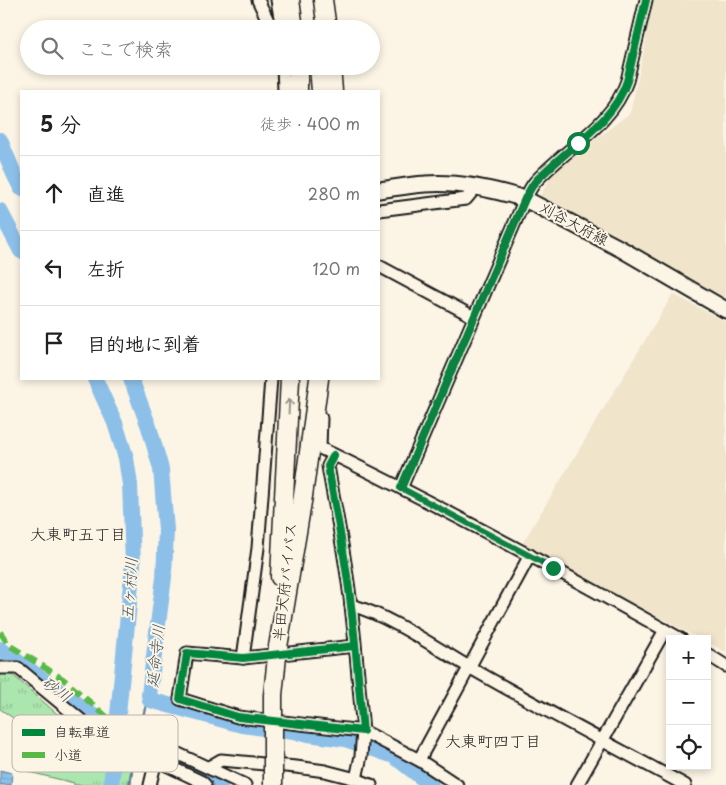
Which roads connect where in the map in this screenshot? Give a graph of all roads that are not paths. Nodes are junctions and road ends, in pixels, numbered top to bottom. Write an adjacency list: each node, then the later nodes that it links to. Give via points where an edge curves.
1 (258, 0): 7 (street)
2 (277, 0): 8 (street)
3 (290, 0): 9 (highway)
4 (311, 0): 10 (highway)
5 (323, 0): 11 (highway)
6 (646, 0): 22 (street, via 627,81 617,104 534,183)
7 (268, 20)
8 (280, 20)
9 (293, 20)
10 (313, 20)
11 (325, 20)
12 (283, 75): 16 (street)
13 (298, 75): 17 (highway)
14 (319, 75): 18 (highway)
15 (332, 75): 19 (highway)
16 (284, 90)
17 (298, 90)
18 (320, 90)
19 (333, 90)
20 (476, 187): 21 (main road, 刈谷大府線, via 426,183); 22 (main road, 刈谷大府線); 23 (street, via 466,200)
21 (380, 190)
22 (525, 198): 25 (main road, 刈谷大府線); 26 (street)
23 (380, 210)
24 (380, 267): 26 (street)
25 (726, 310)
26 (474, 317): 35 (street)
27 (270, 380): 32 (street)
28 (290, 380): 41 (highway, one-way to 28)
29 (309, 380): 41 (highway, 半田大府パイパス)
30 (319, 380): 41 (highway)
31 (325, 380): 34 (street, via 318,448)
32 (265, 438): 33 (street); 43 (street, via 258,548)
33 (280, 439)
34 (334, 455): 35 (street); 37 (street, via 328,466)
35 (401, 488): 36 (street)
36 (530, 555): 38 (street); 45 (street)
37 (351, 605): 40 (street); 45 (street, via 394,624)
38 (666, 630): 39 (street); 49 (street)
39 (674, 635)
40 (355, 646): 43 (street); 48 (street)
41 (278, 648): 59 (highway, 半田大府パイパス, bridge, via 273,695)
42 (711, 657): 44 (street)
43 (243, 658): 48 (street, via 187,653 180,699 238,717)
44 (726, 666)
45 (469, 667): 49 (street); 51 (street)
46 (0, 668): 47 (street, via 18,668)
47 (75, 715)
48 (363, 732): 51 (street); 55 (street)
49 (603, 740): 62 (street); 63 (street)
50 (178, 754): 52 (street)
51 (419, 760): 61 (street)
52 (209, 767): 55 (street, via 221,760 325,771); 56 (street); 58 (street)
53 (178, 771): 56 (street)
54 (153, 772): 57 (street)
55 (356, 779): 60 (street)
56 (203, 783)
57 (150, 785)
58 (245, 785)
59 (273, 785)
60 (371, 785)
61 (457, 785)
62 (577, 785)
63 (685, 785)

